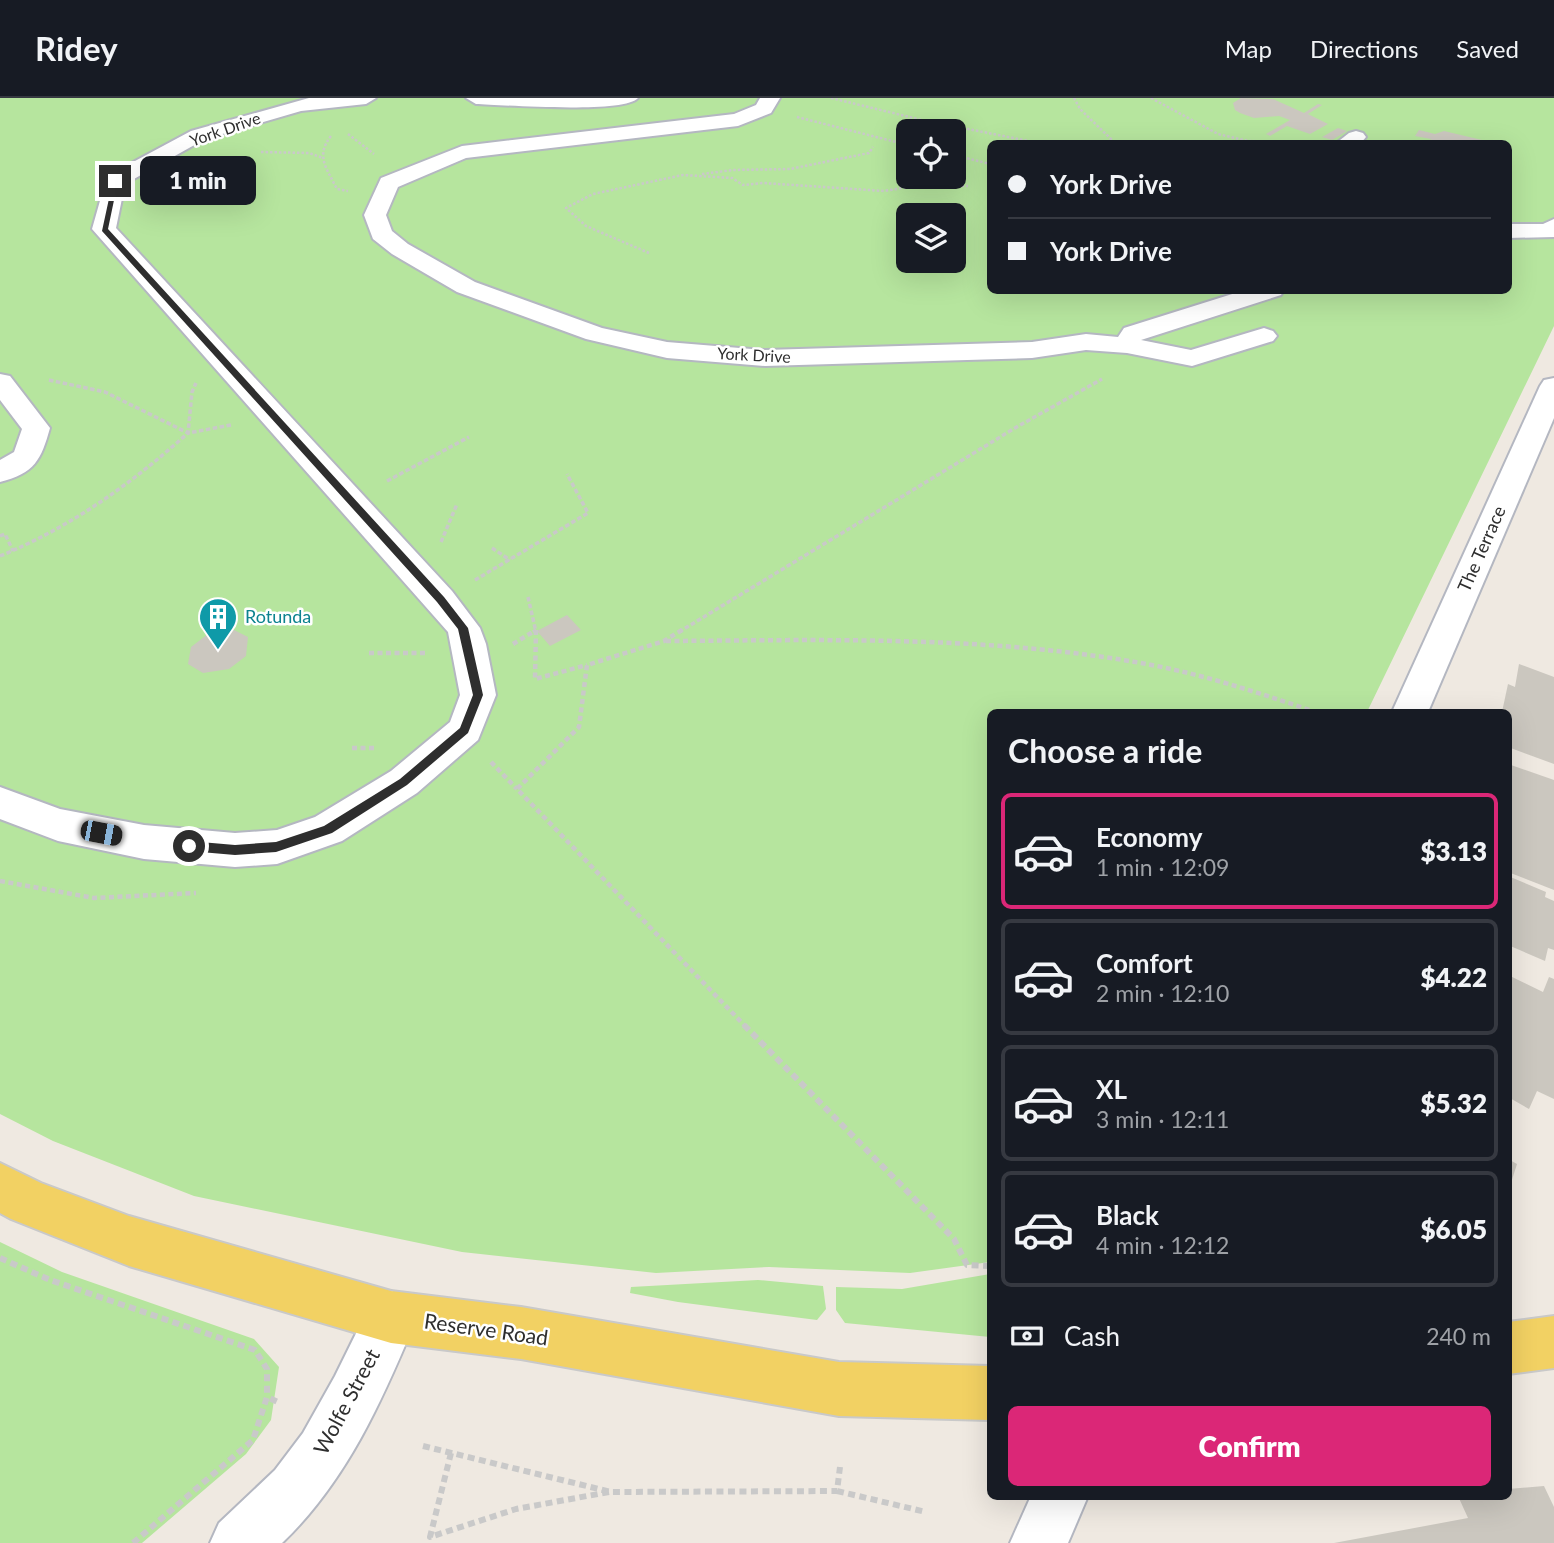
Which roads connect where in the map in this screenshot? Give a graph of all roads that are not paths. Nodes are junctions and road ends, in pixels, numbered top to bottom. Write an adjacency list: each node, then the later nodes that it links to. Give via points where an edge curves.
1 (366, 98): 15 (street, York Drive, via 299,105 198,135 115,181 104,229 463,628 478,695 465,730 404,782 328,829 276,847 235,850 144,842 58,825)
2 (476, 98): 3 (street, via 586,102)
3 (628, 98)
4 (767, 103): 10 (street, York Drive, via 738,120 462,152 389,183 375,215 381,234 466,287 595,334 667,349 765,358 1032,350)
5 (1512, 227): 7 (street)
6 (1512, 231): 7 (street)
7 (1547, 232)
8 (1259, 294): 10 (street, via 1133,333)
9 (1264, 336): 10 (street, York Drive, via 1192,358)
10 (1128, 342)
11 (0, 382): 13 (street, via 36,428 27,457)
12 (1554, 386): 14 (street, The Terrace)
13 (0, 473)
14 (1411, 709)
15 (0, 803)
16 (0, 1188): 17 (main road, Reserve Road, via 129,1241)
17 (391, 1317): 20 (main road, Reserve Road, via 520,1333 839,1389); 22 (street, Wolfe Street, via 343,1418 310,1471)
18 (1554, 1342): 19 (main road)
19 (1512, 1347)
20 (987, 1394)
21 (1058, 1500): 23 (street)
22 (239, 1543)
23 (1039, 1543)

